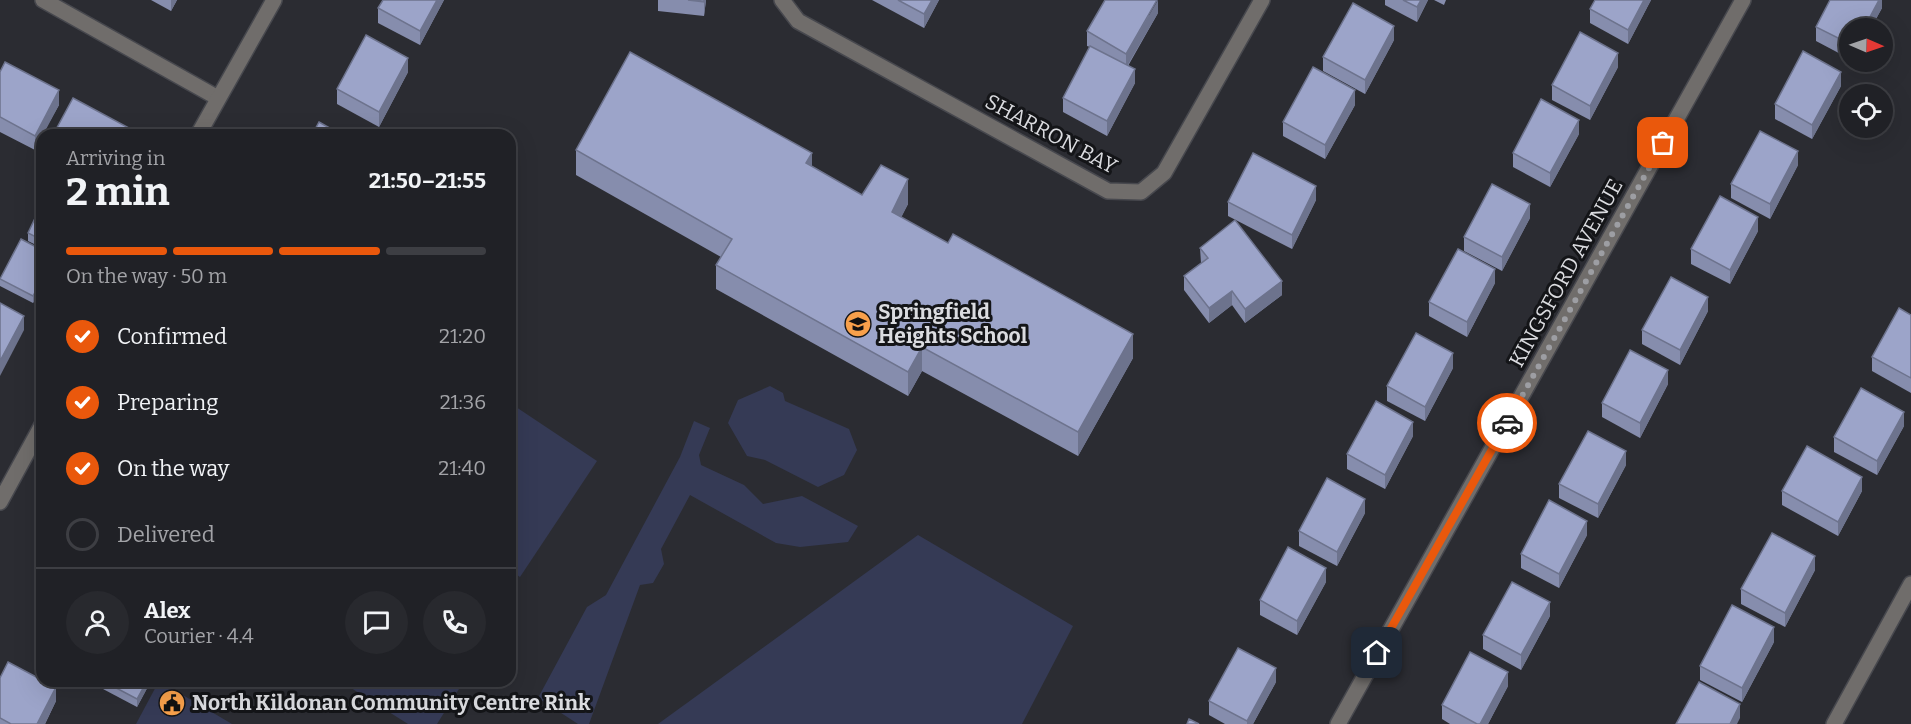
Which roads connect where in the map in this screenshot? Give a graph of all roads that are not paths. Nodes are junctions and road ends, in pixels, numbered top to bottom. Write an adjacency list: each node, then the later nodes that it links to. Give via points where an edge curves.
1 (43, 0): 6 (street)
2 (274, 0): 6 (street)
3 (782, 0): 4 (street, SHARRON BAY, via 798,21 1108,191 1141,192 1164,173)
4 (1262, 0)
5 (1743, 0): 12 (street, KINGSFORD AVENUE)
6 (218, 98): 7 (street)
7 (201, 129)
8 (36, 434): 9 (street)
9 (4, 484): 10 (street)
10 (0, 502)
11 (1911, 584): 13 (street)
12 (1338, 724)
13 (1834, 724)

